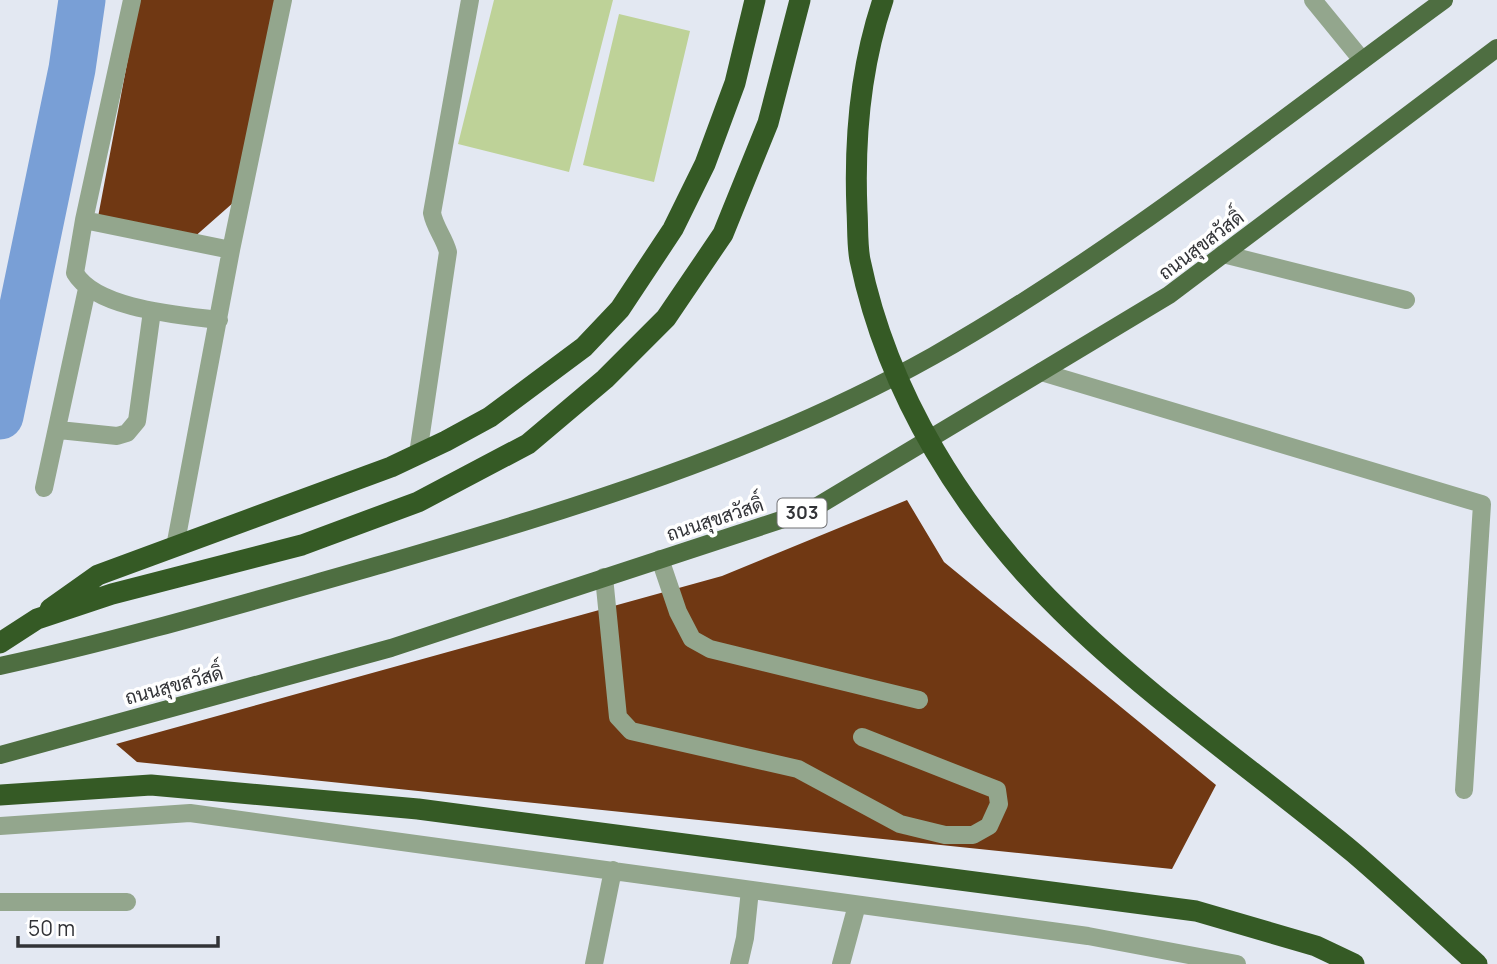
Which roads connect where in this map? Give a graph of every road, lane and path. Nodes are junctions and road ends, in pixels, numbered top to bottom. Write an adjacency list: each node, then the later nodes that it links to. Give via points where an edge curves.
1 (132, 0): 11 (street)
2 (283, 0): 12 (street)
3 (470, 0): 20 (street, via 432,213 448,252)
4 (755, 0): 20 (highway, via 735,83 705,164 673,229 620,309 584,347 490,417)
5 (800, 0): 25 (highway, via 768,123 723,234 666,317 605,379 528,444 418,502 302,545 112,594)
6 (883, 0): 44 (highway, bridge, via 859,96 856,187 860,258 885,348 947,472 988,532 1061,612 1163,702 1355,854)
7 (1313, 0): 10 (street)
8 (1444, 0): 10 (main road)
9 (1497, 48): 13 (main road, ถนนสุขสวัสดิ์ / 303)
10 (1362, 60): 27 (main road, via 1168,203 933,356 734,451 602,499 456,543 109,643)
11 (84, 220): 12 (street); 14 (street, via 75,273)
12 (231, 250): 17 (street)
13 (1223, 254): 15 (street); 18 (main road, ถนนสุขสวัสดิ์ / 303, via 1169,295)
14 (87, 289): 16 (street); 19 (street)
15 (1406, 300)
16 (152, 311): 17 (street); 19 (street, via 137,421 127,433 117,436)
17 (219, 320): 22 (street)
18 (1041, 372): 23 (main road, ถนนสุขสวัสดิ์ / 303, via 811,510); 31 (street, via 1482,504)
19 (58, 430): 21 (street)
20 (418, 454): 22 (highway)
21 (44, 488)
22 (175, 547): 25 (highway, via 98,575)
23 (660, 559): 24 (main road, ถนนสุขสวัสดิ์ / 303); 28 (street, via 692,639 710,649)
24 (604, 578): 29 (street, via 618,717 631,731 798,769 900,824 945,835 974,835 989,826 999,804 997,790); 30 (main road, ถนนสุขสวัสดิ์ / 303, via 391,648)
25 (37, 619): 26 (highway)
26 (0, 643)
27 (0, 666)
28 (919, 700)
29 (862, 737)
30 (0, 755)
31 (1464, 790)
32 (0, 795): 43 (highway, via 151,785 418,809 1196,911 1316,946)
33 (0, 826): 34 (street, via 190,813)
34 (613, 870): 35 (street); 39 (street)
35 (750, 890): 38 (street); 40 (street)
36 (0, 902): 37 (street)
37 (127, 902)
38 (857, 905): 41 (street); 42 (street, via 1088,936)
39 (594, 964)
40 (739, 964)
41 (841, 964)
42 (1237, 964)
43 (1354, 964)
44 (1477, 964)

